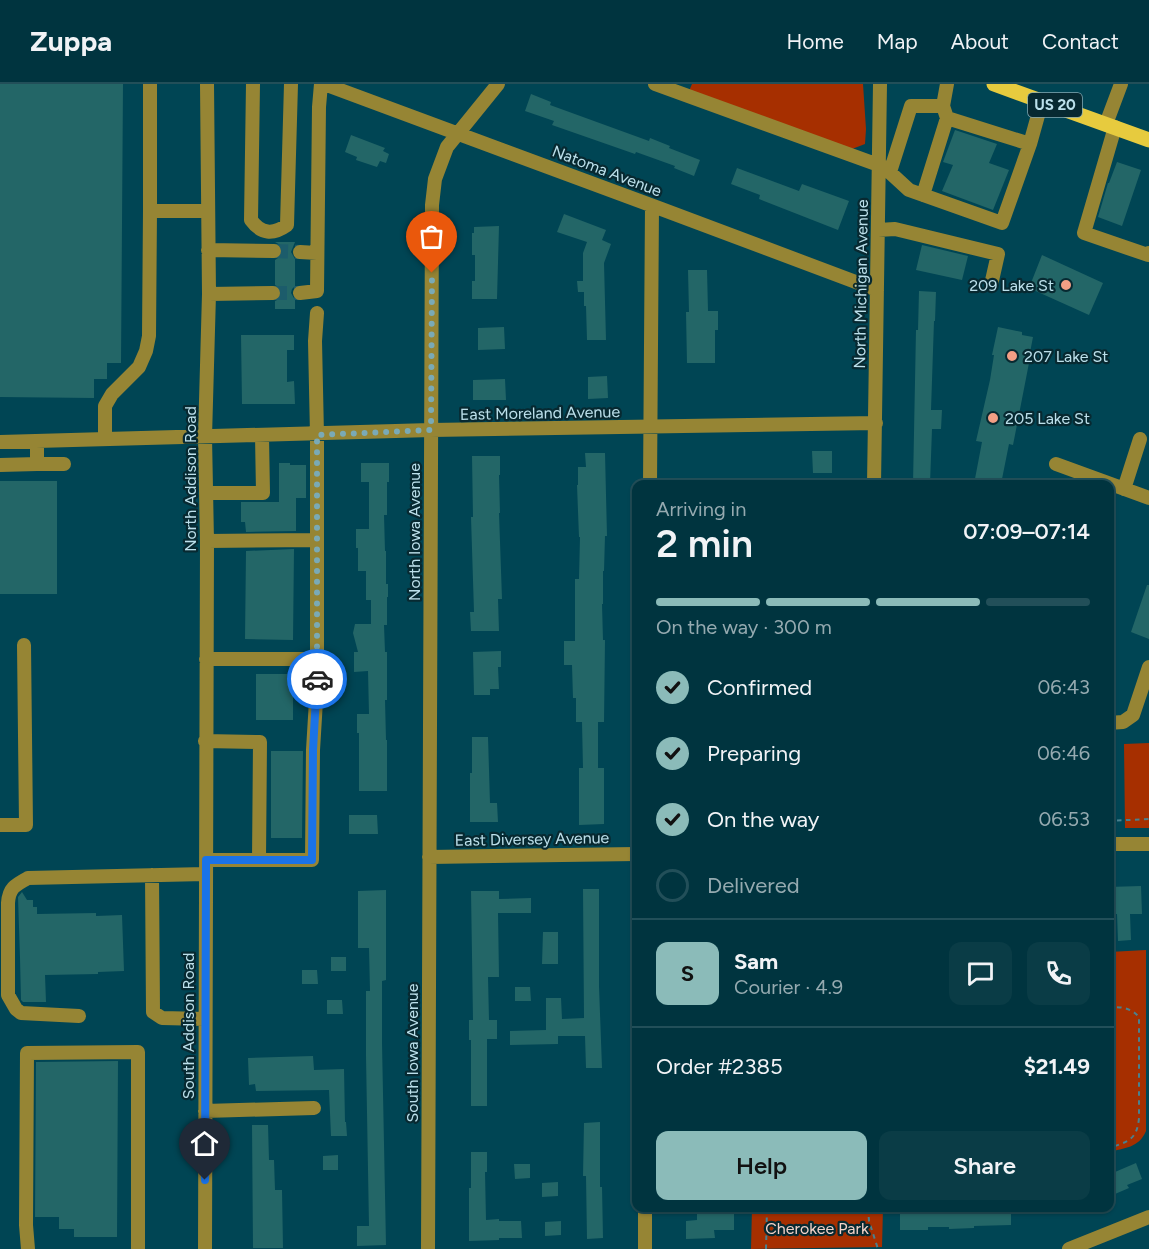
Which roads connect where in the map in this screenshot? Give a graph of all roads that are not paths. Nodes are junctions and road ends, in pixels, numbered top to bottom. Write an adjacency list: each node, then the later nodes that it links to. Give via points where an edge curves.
1 (150, 84): 21 (street)
2 (207, 84): 22 (street, North Addison Road)
3 (253, 84): 4 (street, via 251,220 263,231 287,225)
4 (291, 84)
5 (323, 84): 15 (street, Natoma Avenue); 27 (street)
6 (498, 84): 15 (street, North Iowa Avenue)
7 (655, 84): 18 (street)
8 (880, 84): 18 (street, North Michigan Avenue)
9 (947, 84): 13 (street)
10 (994, 84): 12 (main road, US 20)
11 (1121, 84): 14 (street)
12 (1042, 101): 14 (main road, US 20); 17 (street)
13 (945, 112): 17 (street); 18 (street, via 911,105); 19 (street)
14 (1110, 125): 16 (main road, US 20); 28 (street, via 1084,233)
15 (457, 134): 20 (street, Natoma Avenue); 37 (street, North Iowa Avenue, via 441,159 433,193)
16 (1149, 140)
17 (1030, 144): 19 (street, via 1002,223)
18 (884, 169): 19 (street, via 909,190); 23 (street, North Michigan Avenue)
19 (923, 195)
20 (652, 206): 30 (street, Natoma Avenue); 36 (street)
21 (150, 211): 22 (street); 41 (street, via 149,336 139,367 105,406)
22 (207, 211): 24 (street, North Addison Road)
23 (878, 230): 29 (street, via 895,229 998,254); 30 (street, North Michigan Avenue)
24 (208, 250): 25 (street); 33 (street, North Addison Road)
25 (274, 251)
26 (300, 252): 27 (street)
27 (317, 253): 32 (street, via 317,291)
28 (1149, 253)
29 (991, 285)
30 (877, 290): 35 (street, North Michigan Avenue)
31 (273, 293): 33 (street)
32 (300, 293)
33 (208, 294): 40 (street, North Addison Road)
34 (317, 313): 38 (street)
35 (876, 423): 36 (street, East Moreland Avenue); 50 (street, North Michigan Avenue)
36 (651, 428): 37 (street, East Moreland Avenue); 49 (street)
37 (431, 430): 38 (street, East Moreland Avenue); 68 (street, North Iowa Avenue)
38 (317, 435): 39 (street, East Moreland Avenue); 56 (street)
39 (262, 436): 40 (street, East Moreland Avenue); 54 (street, via 263,493)
40 (205, 437): 41 (street, East Moreland Avenue); 54 (street, North Addison Road)
41 (105, 439): 43 (street, East Moreland Avenue)
42 (1140, 439): 53 (street)
43 (37, 441): 44 (street, East Moreland Avenue); 45 (street)
44 (0, 442)
45 (37, 464): 46 (street); 48 (street)
46 (64, 464)
47 (1056, 464): 51 (street)
48 (0, 465)
49 (650, 480)
50 (874, 480)
51 (1100, 480)
52 (1114, 485): 53 (street)
53 (1124, 489): 55 (street)
54 (207, 493): 57 (street, North Addison Road)
55 (1149, 498)
56 (317, 540): 57 (street); 59 (street)
57 (207, 541): 60 (street, North Addison Road)
58 (24, 645): 64 (street, via 26,825)
59 (317, 658): 60 (street); 70 (street, via 312,860)
60 (206, 659): 63 (street, North Addison Road)
61 (1149, 667): 62 (street, via 1133,715)
62 (1114, 723)
63 (205, 741): 69 (street, North Addison Road); 70 (street, via 260,742)
64 (0, 825)
65 (1114, 844): 66 (street)
66 (1149, 844)
67 (632, 854): 68 (street, East Diversey Avenue)
68 (429, 857): 83 (street, South Iowa Avenue)
69 (206, 860): 70 (street); 71 (street, North Addison Road)
70 (259, 860)
71 (205, 874): 72 (street); 75 (street, South Addison Road)
72 (152, 875): 73 (street, via 28,878); 75 (street, via 153,1012 162,1018)
73 (6, 890): 74 (street, via 8,995 16,1009 21,1013)
74 (79, 1016)
75 (205, 1019): 77 (street, South Addison Road)
76 (314, 1108): 77 (street)
77 (205, 1111): 82 (street, South Addison Road)
78 (645, 1212): 84 (street)
79 (1149, 1216): 85 (street)
80 (28, 1249): 81 (street, via 27,1053 138,1052)
81 (138, 1249)
82 (205, 1249)
83 (428, 1249)
84 (645, 1249)
85 (1069, 1249)

